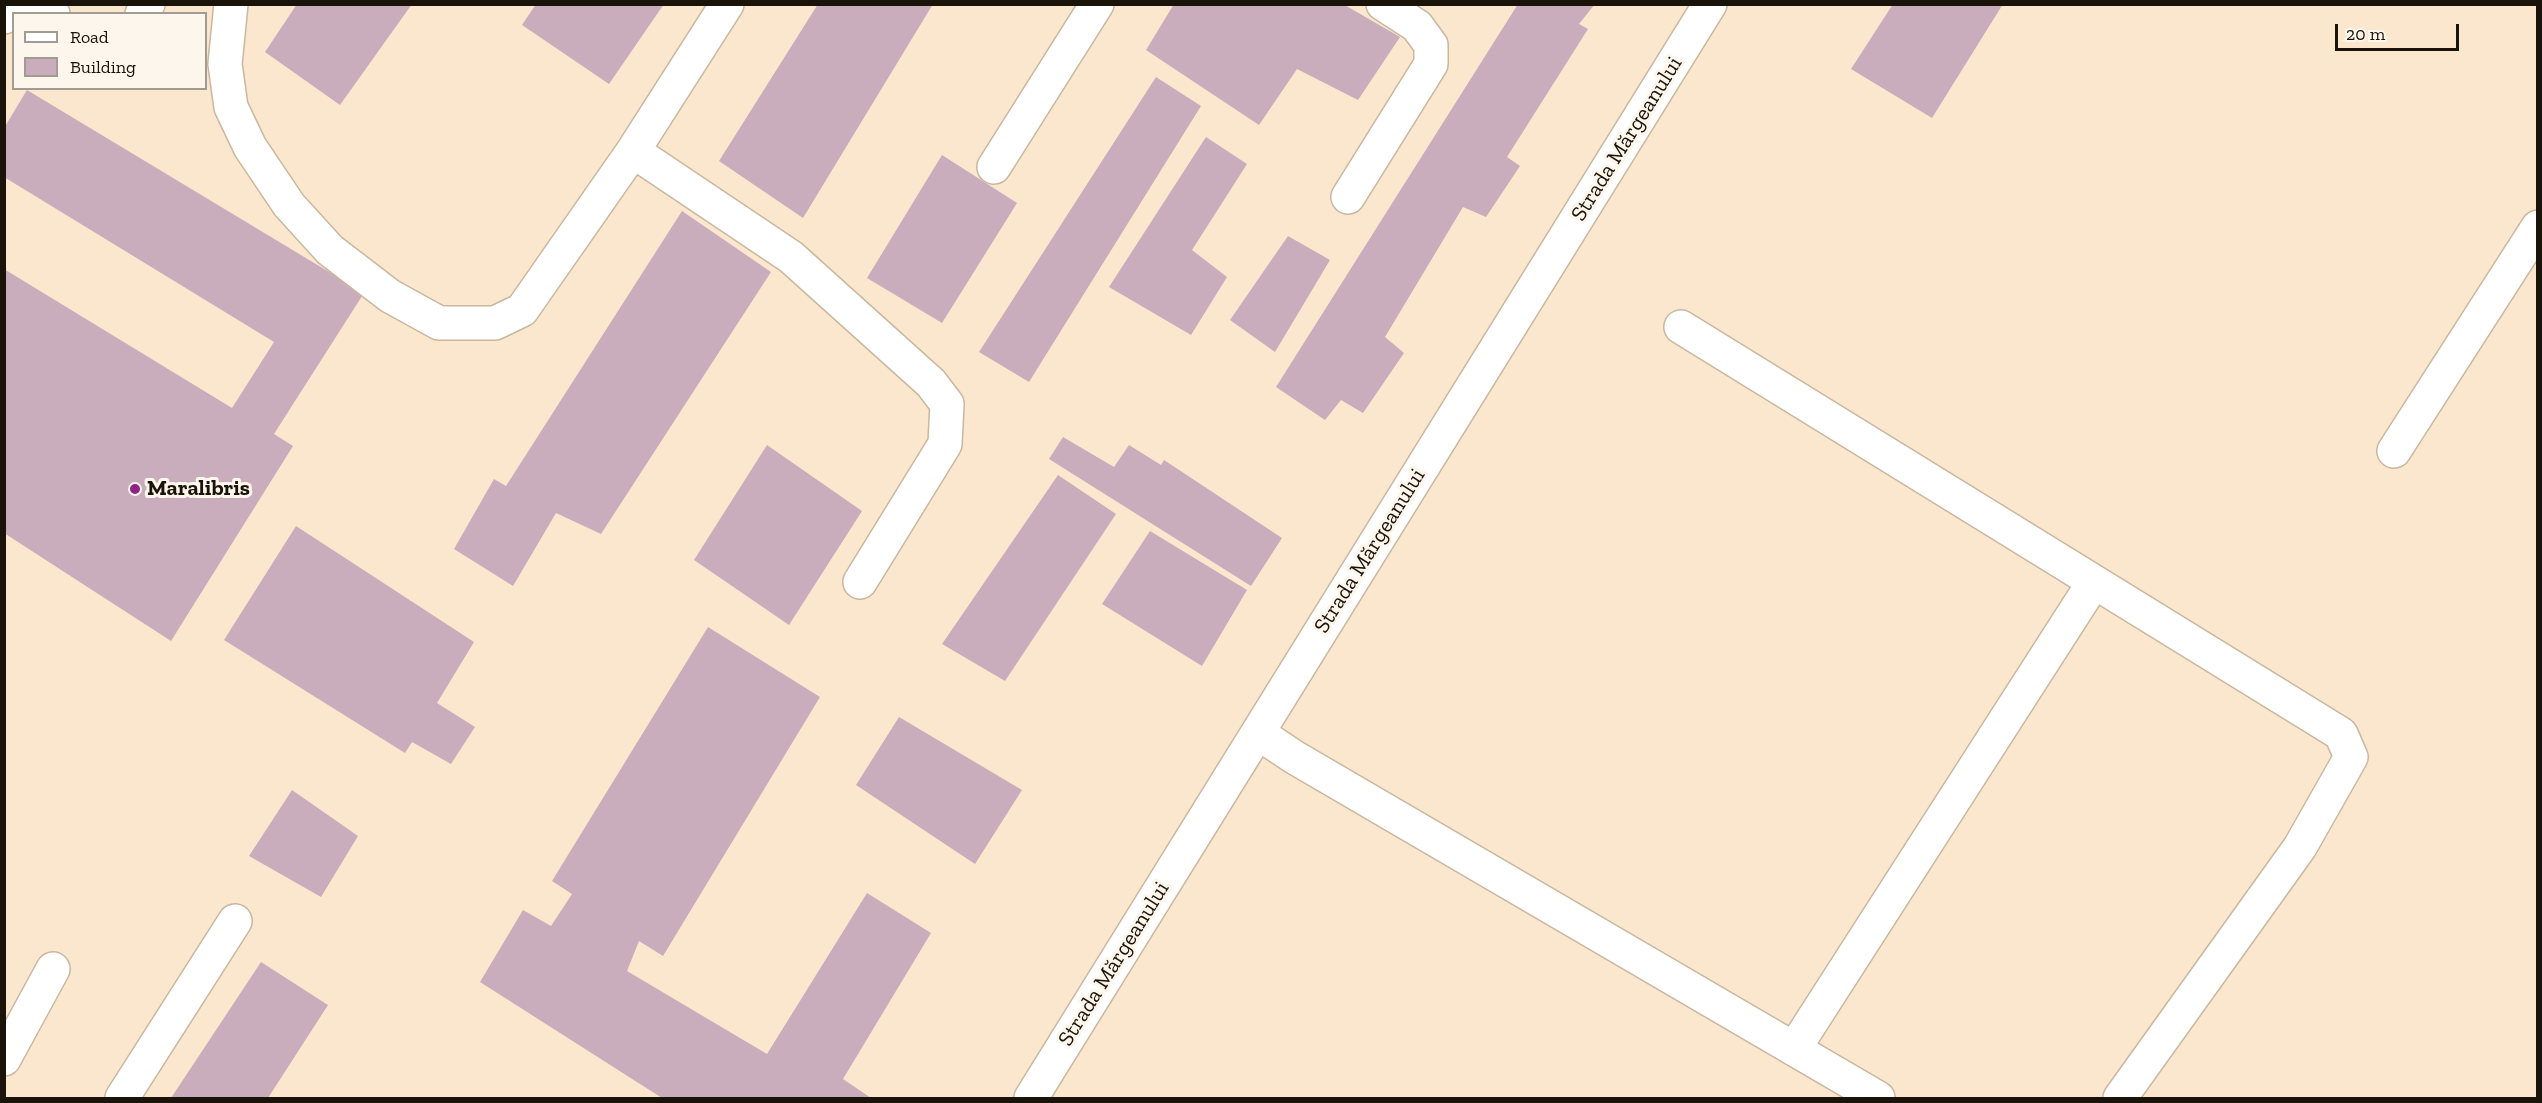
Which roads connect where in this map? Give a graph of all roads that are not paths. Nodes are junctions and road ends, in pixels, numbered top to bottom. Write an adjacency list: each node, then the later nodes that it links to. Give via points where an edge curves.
1 (231, 4): 8 (street, via 225,64 231,107 250,147 289,205 330,250 390,296 439,323 495,323 522,310)
2 (726, 4): 8 (street)
3 (1097, 4): 9 (street)
4 (1383, 4): 10 (street, via 1417,26 1431,45 1431,64)
5 (1710, 4): 16 (street, Strada Mărgeanului)
6 (48, 12): 7 (street, via 32,5)
7 (4, 17)
8 (633, 151): 14 (street, via 791,257 931,383 947,404 945,444)
9 (994, 167)
10 (1348, 197)
11 (2538, 227): 13 (street)
12 (1680, 327): 15 (street)
13 (2394, 451)
14 (860, 582)
15 (2094, 582): 19 (street); 24 (street, via 2341,734 2351,757 2300,847)
16 (1258, 733): 19 (street); 22 (street, Strada Mărgeanului)
17 (235, 921): 21 (street)
18 (53, 969): 20 (street)
19 (1794, 1049): 23 (street)
20 (4, 1059)
21 (122, 1098)
22 (1031, 1098)
23 (1878, 1098)
24 (2120, 1098)

